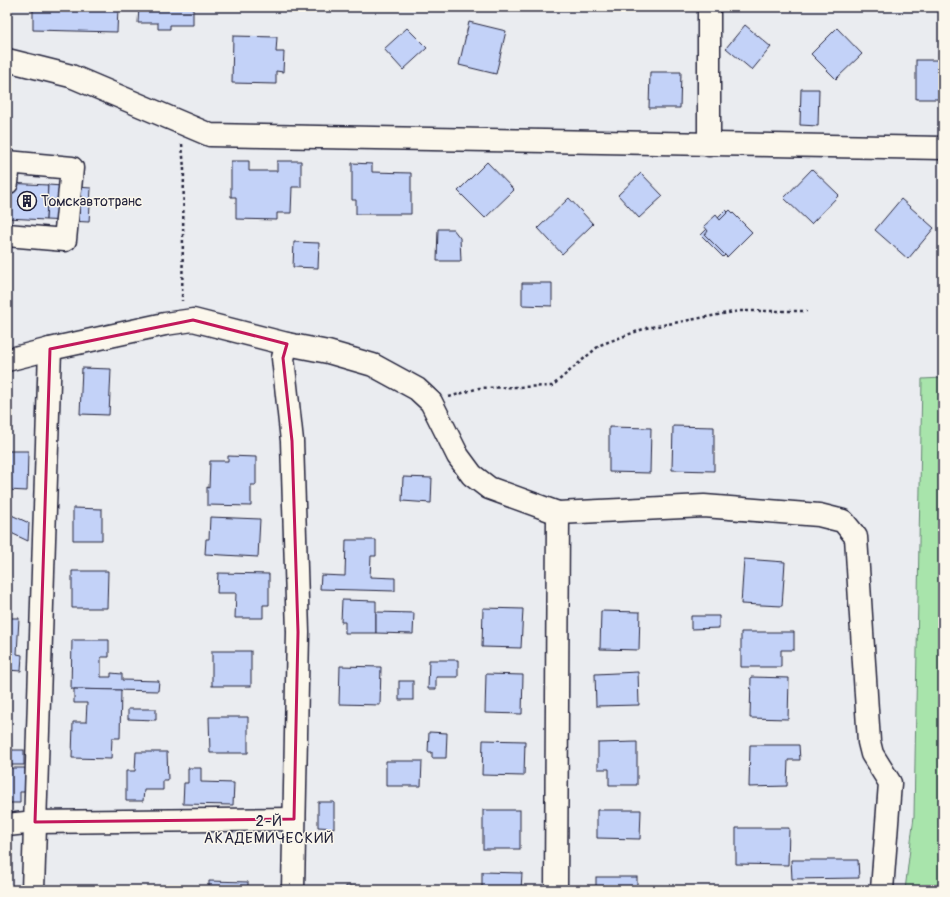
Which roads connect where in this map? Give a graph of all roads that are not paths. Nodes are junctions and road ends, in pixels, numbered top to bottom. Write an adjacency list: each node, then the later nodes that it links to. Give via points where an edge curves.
1 (709, 7): 3 (street)
2 (7, 60): 3 (street, via 71,76 210,134)
3 (709, 144): 4 (street)
4 (943, 148)
5 (8, 169): 6 (street, via 72,168 65,240)
6 (7, 235)
7 (287, 344): 8 (street, via 193,320); 10 (street, via 373,365 417,389 431,402 458,456 472,475 489,488); 11 (street, via 283,358 292,441 298,632)
8 (50, 349): 9 (street); 12 (street)
9 (7, 360)
10 (558, 514): 16 (street); 17 (street, via 704,506 819,515 843,521 856,537 869,742 872,754 890,783)
11 (294, 819): 12 (street); 15 (street)
12 (35, 822): 13 (street); 14 (street)
13 (7, 825)
14 (33, 890)
15 (293, 890)
16 (556, 890)
17 (882, 890)

